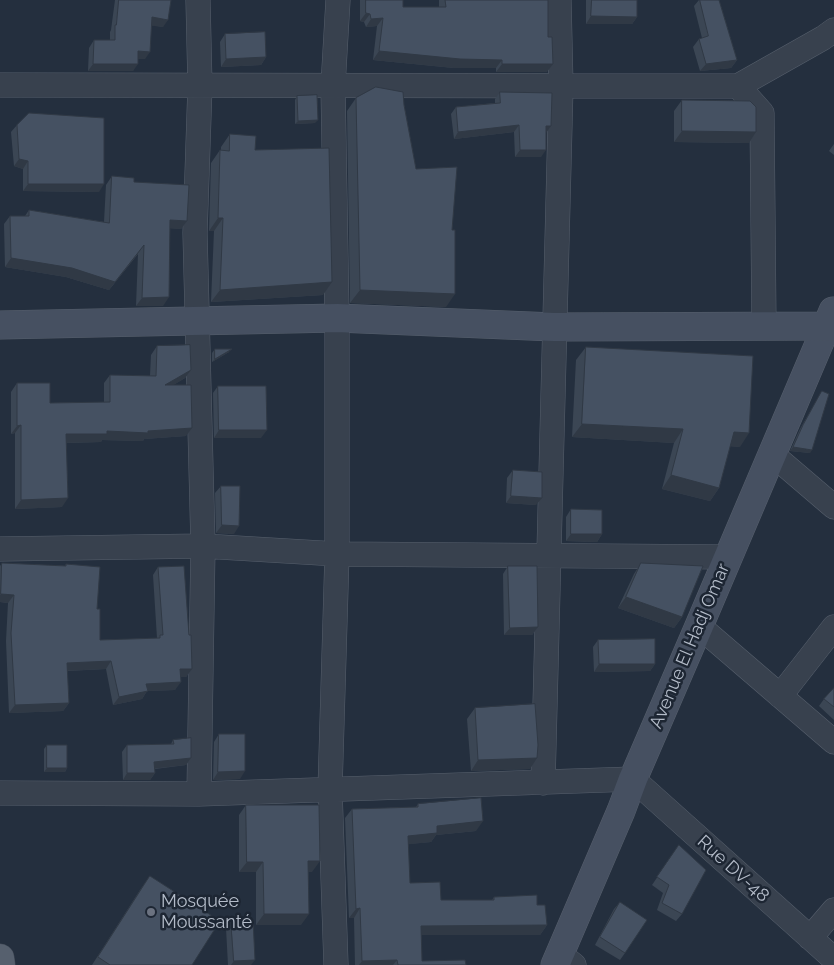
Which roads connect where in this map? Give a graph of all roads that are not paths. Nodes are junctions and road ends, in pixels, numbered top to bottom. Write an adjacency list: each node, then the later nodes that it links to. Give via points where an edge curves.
1 (198, 0): 6 (street)
2 (338, 0): 7 (street)
3 (559, 0): 8 (street)
4 (834, 30): 9 (street)
5 (0, 85): 6 (street)
6 (200, 86): 7 (street); 12 (street, via 196,233)
7 (333, 86): 8 (street); 10 (street)
8 (561, 86): 9 (street); 15 (street)
9 (738, 86): 14 (street, via 762,113)
10 (337, 318): 12 (street); 15 (street); 20 (street)
11 (831, 320): 14 (street); 16 (street, Avenue El Hadj Omar)
12 (198, 321): 13 (street); 18 (street)
13 (0, 325)
14 (764, 326): 15 (street)
15 (554, 327): 21 (street)
16 (772, 454): 17 (street); 22 (street, Avenue El Hadj Omar)
17 (834, 507)
18 (203, 546): 19 (street); 20 (street); 31 (street)
19 (0, 549)
20 (337, 554): 21 (street); 29 (street)
21 (550, 556): 22 (street); 28 (street)
22 (728, 557): 23 (street, Avenue El Hadj Omar)
23 (699, 626): 25 (street); 27 (street, Avenue El Hadj Omar)
24 (834, 627): 25 (street)
25 (780, 696): 26 (street)
26 (834, 742)
27 (633, 779): 28 (street); 33 (street, Rue DV-48); 36 (street, Avenue El Hadj Omar)
28 (543, 783): 29 (street)
29 (330, 790): 31 (street); 38 (street)
30 (0, 793): 31 (street)
31 (199, 794)
32 (834, 910): 33 (street)
33 (810, 938): 35 (street, Rue DV-48)
34 (0, 958): 37 (main road)
35 (834, 959)
36 (563, 961)
37 (1, 965)
38 (336, 965)

